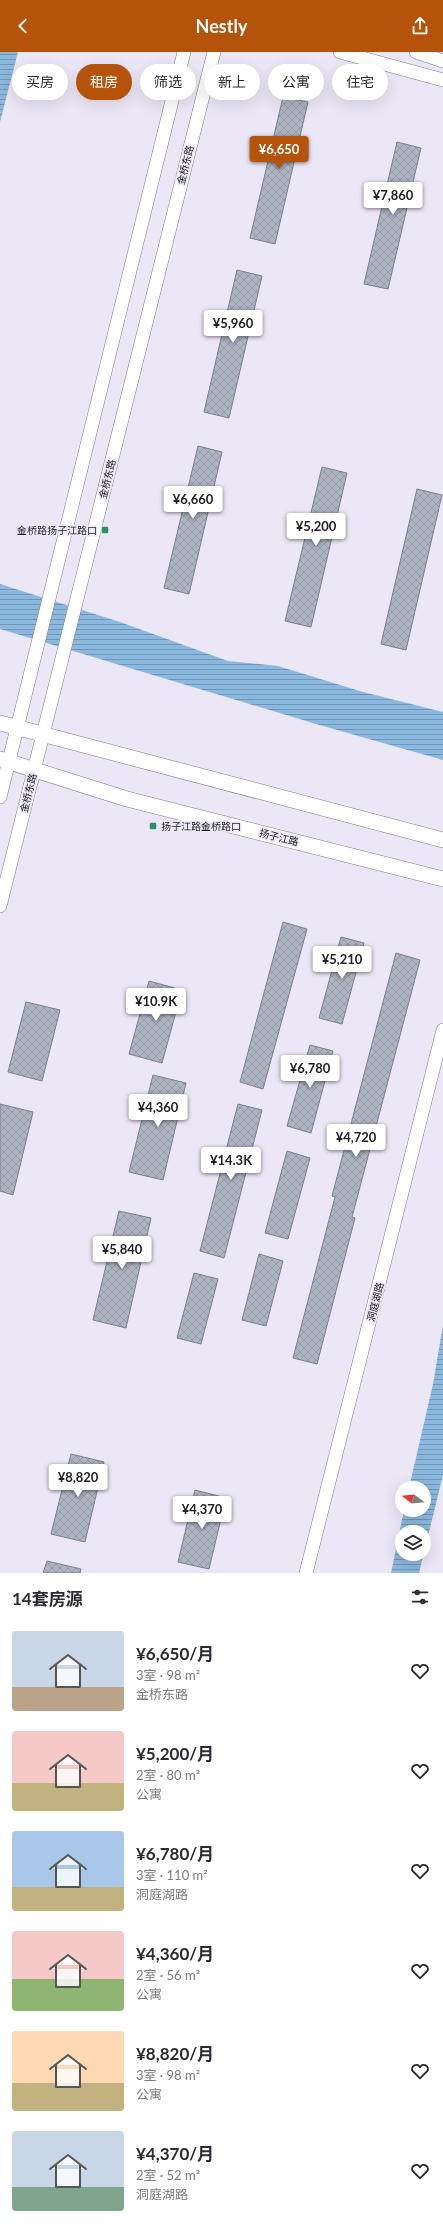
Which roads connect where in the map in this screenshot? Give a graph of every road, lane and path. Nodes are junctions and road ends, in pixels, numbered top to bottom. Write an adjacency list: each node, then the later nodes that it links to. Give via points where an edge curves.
1 (184, 52): 8 (street)
2 (214, 52): 9 (street, 金桥东路)
3 (340, 52): 6 (street)
4 (416, 52): 5 (street)
5 (443, 61)
6 (443, 80)
7 (0, 723): 8 (main road)
8 (16, 728): 9 (main road); 10 (street)
9 (43, 736): 11 (street, 金桥东路); 13 (main road)
10 (4, 760): 11 (main road, 扬子江路); 12 (street)
11 (34, 769): 14 (main road, 扬子江路, via 127,799); 15 (street, 金桥东路)
12 (0, 797)
13 (443, 840)
14 (443, 879)
15 (0, 906)
16 (443, 1030): 17 (street, 洞庭湖路)
17 (306, 1573)

